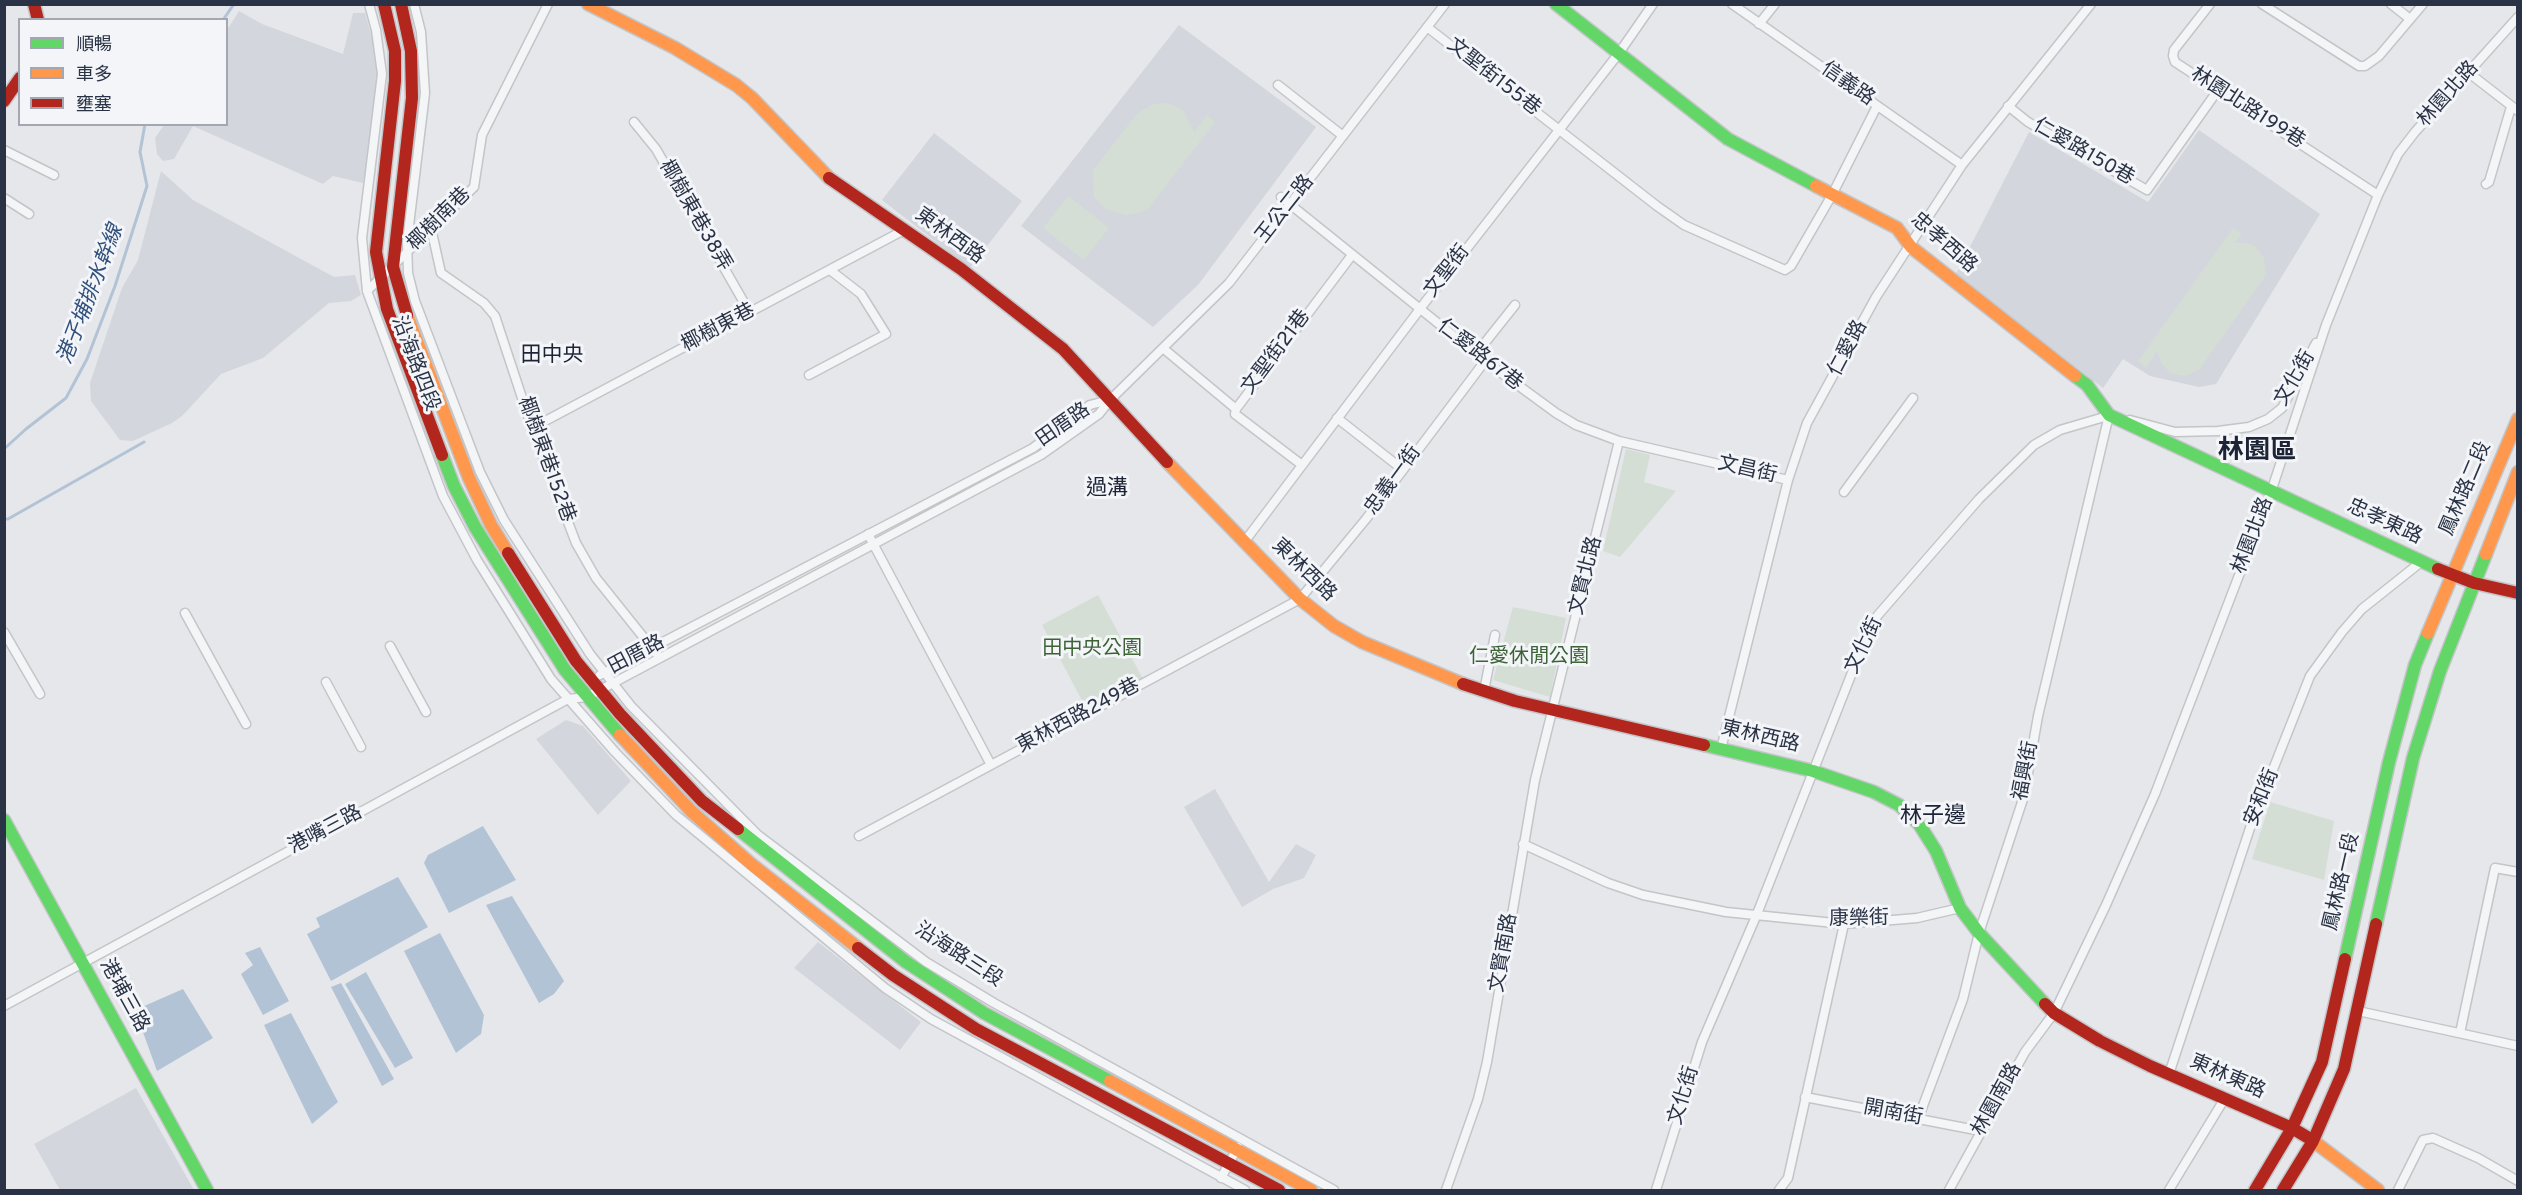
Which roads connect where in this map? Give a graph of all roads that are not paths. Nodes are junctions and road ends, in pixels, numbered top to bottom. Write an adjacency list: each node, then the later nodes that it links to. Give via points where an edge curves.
1 (369, 4): 33 (street, 沿海路四段, via 382,74)
2 (384, 4): 35 (main road, 沿海路四段, via 395,51)
3 (401, 4): 50 (main road, 沿海路四段, via 411,51 412,98)
4 (414, 4): 48 (street, 沿海路四段, via 421,32 425,93)
5 (548, 4): 45 (street, 椰樹南巷, via 482,135 474,187)
6 (588, 4): 46 (main road, 東林西路, via 675,48 736,85 830,179)
7 (1445, 4): 20 (street, 王公二路)
8 (1556, 4): 21 (main road, 忠孝西路)
9 (1653, 4): 21 (street, 文聖街)
10 (1732, 4): 19 (street, 信義路)
11 (1775, 4): 19 (street)
12 (2091, 4): 28 (street, 仁愛路)
13 (2210, 4): 25 (street, 林園北路199巷, via 2173,56 2175,62)
14 (2262, 4): 18 (street, via 2359,66 2379,56)
15 (2391, 4): 18 (street)
16 (2423, 4): 18 (street)
17 (2517, 17): 22 (street, 林園北路)
18 (2410, 20)
19 (1759, 24): 27 (street, 信義路)
20 (1427, 27): 31 (street, 文聖街155巷); 32 (street, 王公二路)
21 (1619, 53): 31 (street, 文聖街); 39 (main road, 忠孝西路, via 1728,139)
22 (2469, 73): 29 (street); 40 (street, 林園北路, via 2398,154)
23 (18, 81): 26 (main road)
24 (1278, 85): 32 (street)
25 (2218, 90): 28 (street, 仁愛路150巷, via 2148,189 2038,128); 40 (street, 林園北路199巷)
26 (4, 101)
27 (1877, 106): 36 (street, 信義路); 39 (street)
28 (2008, 106): 36 (street, 仁愛路)
29 (2514, 109): 38 (street)
30 (634, 122): 56 (street, 椰樹東巷38弄, via 656,149)
31 (1560, 130): 39 (street, 文聖街155巷, via 1684,225 1785,270); 55 (street, 文聖街)
32 (1342, 136): 43 (street, 王公二路)
33 (374, 149): 35 (main road); 53 (street, 沿海路四段, via 362,238)
34 (4, 150): 37 (street)
35 (387, 152): 52 (main road, 沿海路四段, via 376,252)
36 (1962, 165): 47 (street, 仁愛路)
37 (54, 175)
38 (2486, 184)
39 (1832, 195): 47 (main road, 忠孝西路, via 1896,228)
40 (2378, 195): 57 (street, 林園北路)
41 (1281, 197): 43 (street, 仁愛路67巷)
42 (4, 198): 44 (street)
43 (1290, 205): 49 (street, 仁愛路67巷); 58 (street, 王公二路, via 1229,283)
44 (29, 214)
45 (431, 228): 48 (street, 椰樹南巷); 68 (street, 椰樹東巷152巷, via 441,273 484,303 495,316)
46 (906, 229): 51 (street, 椰樹東巷); 63 (main road, 東林西路, via 1063,349)
47 (1911, 247): 65 (main road, 忠孝西路, via 2087,385); 74 (street, 仁愛路, via 1876,297 1807,423)
48 (407, 253): 50 (street, 椰樹南巷); 93 (street, 沿海路四段, via 415,301 480,472 504,520)
49 (1352, 255): 55 (street, 仁愛路67巷); 64 (street, 文聖街21巷)
50 (393, 267): 52 (street, 椰樹南巷); 94 (main road, 沿海路四段, via 434,387 491,525 576,661)
51 (830, 270): 56 (street, 椰樹東巷); 61 (street, via 861,294 886,334)
52 (380, 278): 53 (street, 椰樹南巷); 99 (main road, 沿海路四段, via 387,309 454,486 475,527)
53 (367, 291): 101 (street, 沿海路四段, via 458,527 551,679)
54 (1515, 305): 59 (street)
55 (1420, 309): 59 (street, 仁愛路67巷); 66 (street, 文聖街)
56 (750, 313): 68 (street, 椰樹東巷)
57 (2326, 325): 65 (street, 文化街, via 2282,408 2249,427 2175,432); 76 (street, 林園北路)
58 (1164, 349): 63 (street, 王公二路); 64 (street)
59 (1476, 354): 60 (street, 仁愛路67巷)
60 (1485, 361): 69 (street, 仁愛路67巷, via 1556,414); 72 (street, 忠義一街)
61 (809, 375)
62 (1913, 398): 75 (street)
63 (1110, 400): 79 (street, 田厝路, via 1090,405 1033,448); 80 (main road, 東林西路); 81 (street, 田厝路, via 1099,414 1041,455)
64 (1236, 409): 71 (street, 文聖街21巷, via 1234,414)
65 (2109, 415): 76 (main road, 忠孝西路); 108 (street, 文化街, via 2060,430 2034,445 1979,499 1878,615); 119 (street, 福興街, via 2038,716 2024,796)
66 (1337, 418): 71 (street, 文聖街); 72 (street)
67 (2517, 419): 83 (main road, 鳳林路二段)
68 (532, 428): 91 (street, 椰樹東巷152巷, via 576,543 596,578)
69 (1620, 441): 70 (street, 仁愛路67巷); 103 (street, 文賢北路)
70 (1705, 462): 74 (street, 文昌街)
71 (1302, 465): 80 (street, 文聖街)
72 (1402, 469): 86 (street, 忠義一街)
73 (2517, 472): 78 (main road, 鳳林路二段)
74 (1788, 480): 106 (street, 仁愛路)
75 (1844, 492)
76 (2271, 492): 82 (main road, 忠孝東路); 126 (street, 林園北路, via 2155,795)
77 (2517, 499): 78 (street)
78 (2503, 506): 84 (main road, 鳳林路二段)
79 (868, 534): 81 (street); 91 (street, 田厝路)
80 (1245, 541): 86 (main road, 東林西路)
81 (873, 545): 92 (street, 田厝路); 107 (street)
82 (2421, 562): 83 (main road, 忠孝東路); 131 (street, 安和街, via 2362,609 2310,676 2251,825)
83 (2453, 574): 84 (main road, 忠孝東路); 135 (main road, 鳳林路一段, via 2415,665 2401,712 2322,1062)
84 (2474, 583): 85 (main road, 忠孝東路); 125 (main road, via 2440,671 2413,758)
85 (2517, 593)
86 (1300, 599): 98 (main road, 東林西路, via 1362,642); 107 (street, 東林西路249巷)
87 (185, 613): 104 (street)
88 (4, 632): 100 (street)
89 (1495, 635): 98 (street)
90 (390, 646): 102 (street)
91 (652, 648): 92 (street, 椰樹東巷152巷); 93 (street, 田厝路)
92 (660, 658): 96 (street, 田厝路)
93 (604, 673): 94 (street, 田厝路); 96 (street, 沿海路四段)
94 (592, 680): 97 (main road, 沿海路四段); 99 (street, 田厝路)
95 (327, 682): 105 (street)
96 (613, 683): 97 (street, 田厝路); 121 (street, 沿海路三段, via 758,835)
97 (600, 690): 99 (street, 田厝路); 121 (main road, 沿海路三段, via 702,801)
98 (1484, 690): 103 (main road, 東林西路)
99 (583, 692): 101 (street, 田厝路); 112 (main road)
100 (40, 694)
101 (568, 699): 112 (street, via 676,815); 120 (street, 港嘴三路)
102 (426, 712)
103 (1554, 712): 106 (main road, 東林西路); 111 (street, 文賢南路)
104 (246, 724)
105 (361, 747)
106 (1721, 749): 108 (main road, 東林西路)
107 (990, 763): 110 (street, 東林西路249巷)
108 (1813, 771): 115 (main road, 東林西路, via 1899,805 1919,824 1936,851); 117 (street, 文化街)
109 (4, 820): 120 (main road, 港埔三路)
110 (859, 836)
111 (1523, 844): 117 (street, 康樂街, via 1643,895 1726,912); 147 (street, 文賢南路, via 1487,1062)
112 (747, 868): 114 (main road); 116 (street)
113 (2517, 872): 128 (street, via 2495,868)
114 (797, 899): 116 (main road); 122 (main road)
115 (1960, 908): 118 (street, 康樂街, via 1917,918); 119 (main road, 東林西路)
116 (788, 909): 123 (street)
117 (1757, 914): 118 (street, 康樂街); 148 (street, 文化街, via 1701,1042)
118 (1844, 924): 132 (street)
119 (1980, 933): 126 (main road, 東林西路); 134 (street, 福興街, via 1963,999)
120 (83, 963): 124 (street, 港嘴三路); 142 (main road, 港埔三路)
121 (920, 964): 122 (street); 138 (main road, 沿海路三段, via 973,998)
122 (907, 985): 123 (street); 127 (main road)
123 (898, 997): 129 (street)
124 (4, 1006)
125 (2358, 1011): 128 (street); 137 (main road, via 2344,1069)
126 (2054, 1013): 131 (main road, 東林東路, via 2100,1041); 136 (street, 林園南路, via 2025,1052)
127 (976, 1029): 129 (main road); 139 (main road)
128 (2460, 1033): 130 (street)
129 (970, 1041): 140 (street)
130 (2517, 1046)
131 (2169, 1074): 133 (main road, 東林東路)
132 (1805, 1097): 134 (street, 開南街); 149 (street, via 1788,1178)
133 (2225, 1098): 135 (main road, 東林東路); 151 (street)
134 (1918, 1119): 136 (street, 開南街)
135 (2292, 1128): 137 (main road, 東林東路); 152 (main road, 鳳林路一段)
136 (1981, 1131): 150 (street, 林園南路)
137 (2313, 1141): 153 (main road); 154 (main road, 東林東路)
138 (1239, 1145): 139 (street); 145 (main road, 沿海路三段); 146 (street, 沿海路三段)
139 (1229, 1164): 140 (street); 144 (main road)
140 (1221, 1178): 143 (street)
141 (2517, 1181): 155 (street, via 2433,1138 2423,1140)
142 (207, 1191)
143 (1245, 1191)
144 (1279, 1191)
145 (1311, 1191)
146 (1334, 1191)
147 (1446, 1191)
148 (1656, 1191)
149 (1779, 1191)
150 (1949, 1191)
151 (2169, 1191)
152 (2255, 1191)
153 (2283, 1191)
154 (2378, 1191)
155 (2398, 1191)

